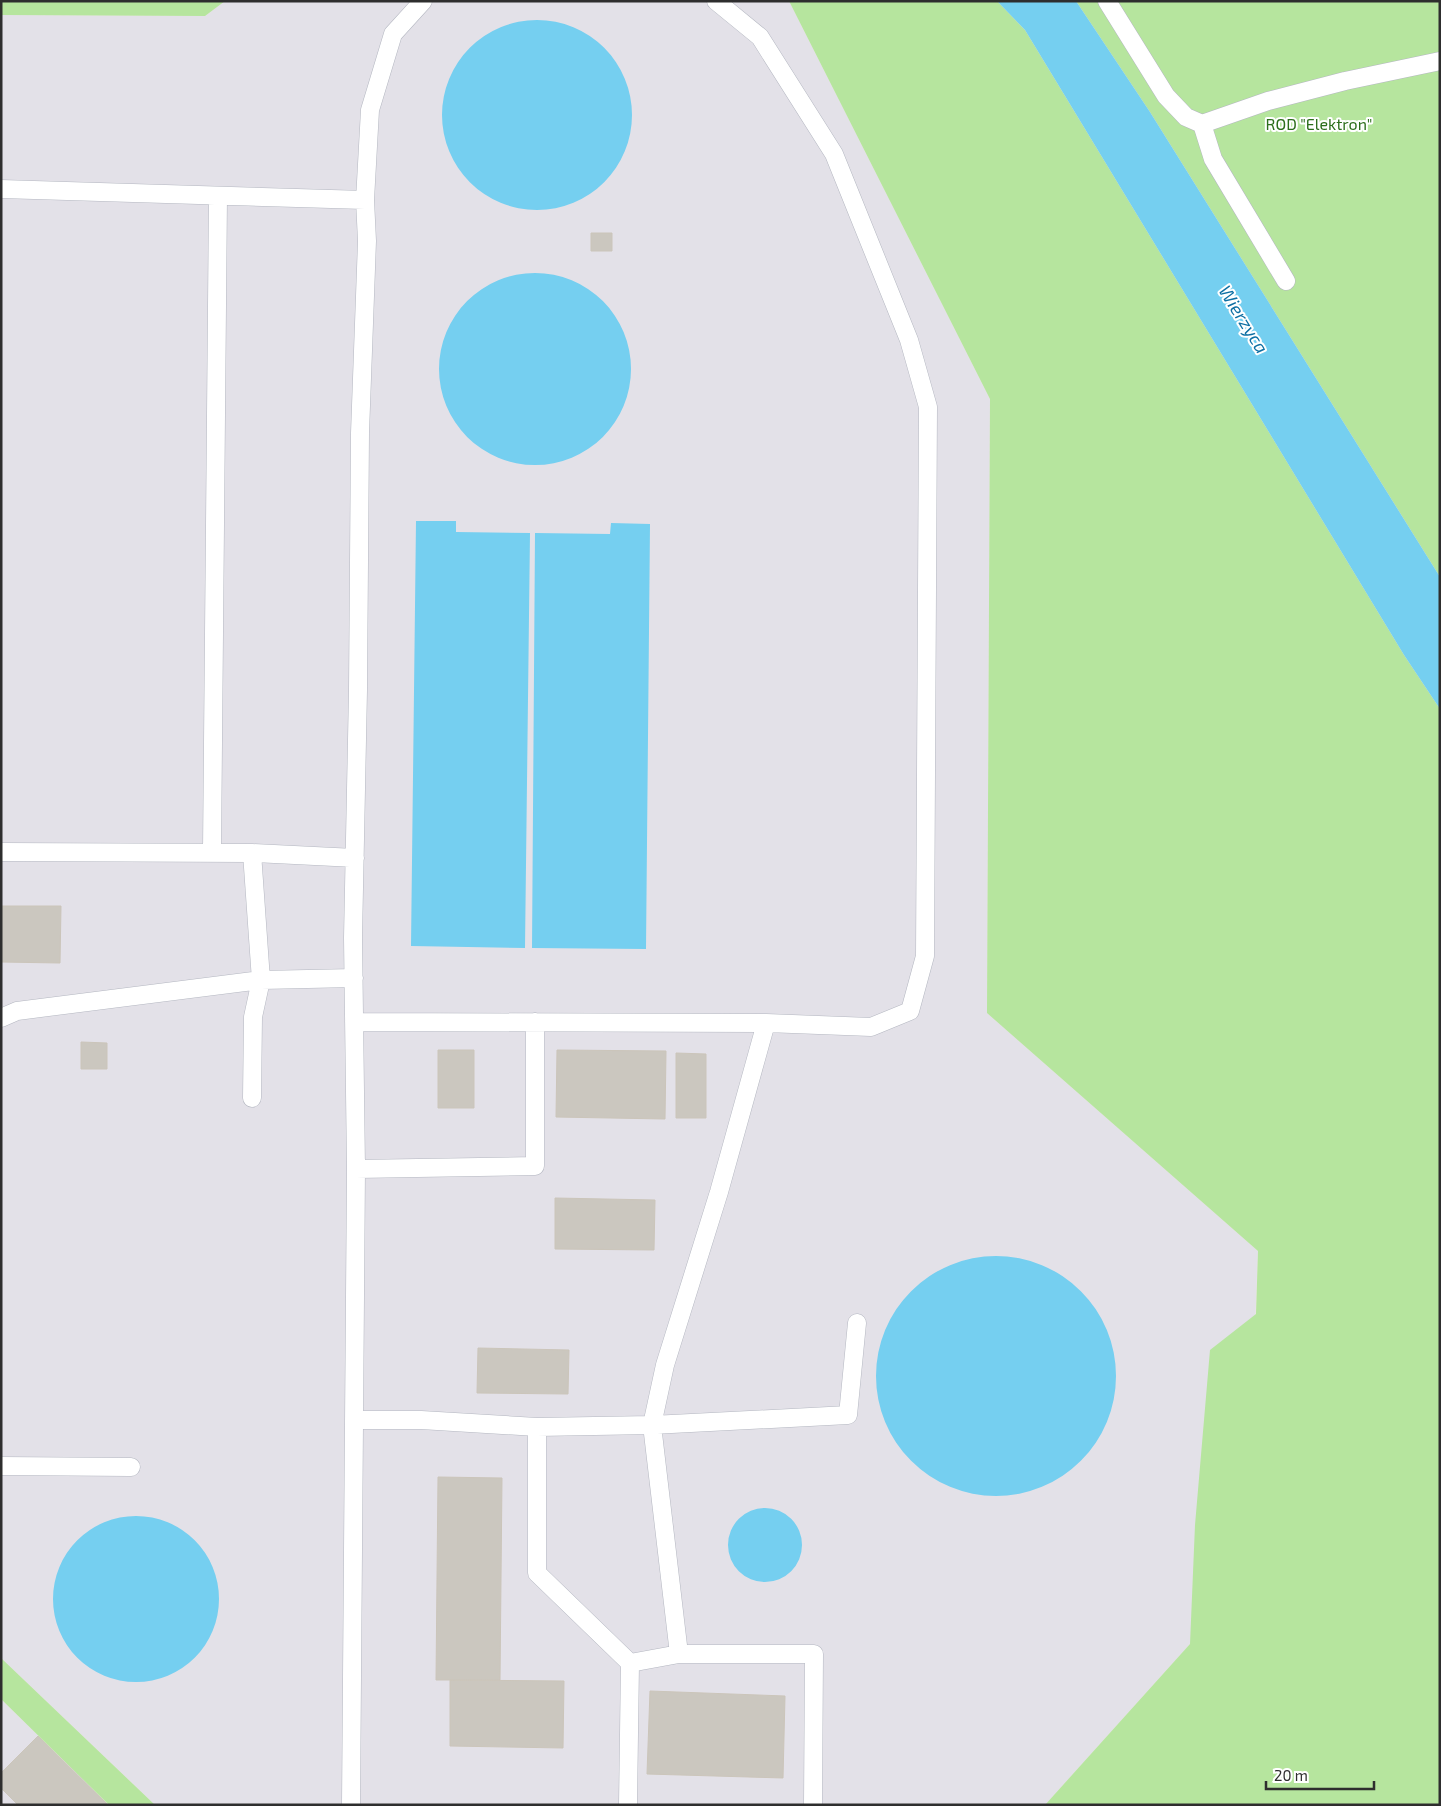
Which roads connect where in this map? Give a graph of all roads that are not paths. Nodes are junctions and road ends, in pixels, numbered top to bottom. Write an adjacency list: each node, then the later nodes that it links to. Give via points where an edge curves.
1 (422, 1): 8 (lane, via 393,34 370,110)
2 (716, 1): 19 (lane, via 760,37 834,154 909,340 928,406 925,956 910,1011 871,1027)
3 (1107, 1): 5 (lane, via 1166,96 1186,117)
4 (1440, 61): 5 (lane, via 1268,101)
5 (1202, 124): 9 (lane, via 1213,159)
6 (1, 189): 7 (lane)
7 (218, 196): 8 (lane); 11 (lane)
8 (365, 200): 13 (lane, via 367,241 360,433)
9 (1286, 281)
10 (1, 852): 11 (lane)
11 (212, 852): 12 (lane)
12 (252, 853): 13 (lane); 15 (lane)
13 (355, 858): 14 (lane)
14 (354, 978): 15 (lane); 17 (lane)
15 (262, 980): 16 (lane, via 16,1011); 20 (lane, via 253,1017)
16 (1, 1018)
17 (354, 1022): 18 (lane); 21 (lane)
18 (535, 1022): 19 (lane); 21 (lane, via 534,1166)
19 (766, 1023): 24 (lane, via 719,1192 664,1365)
20 (252, 1098)
21 (356, 1168): 23 (lane)
22 (857, 1323): 24 (lane, via 848,1415)
23 (355, 1420): 25 (lane, via 421,1420); 30 (lane)
24 (652, 1425): 25 (lane); 28 (lane)
25 (537, 1427): 29 (lane, via 537,1573)
26 (1, 1466): 27 (lane)
27 (131, 1467)
28 (679, 1654): 29 (lane); 32 (lane, via 814,1654)
29 (630, 1663): 31 (lane)
30 (351, 1805)
31 (628, 1805)
32 (813, 1805)

